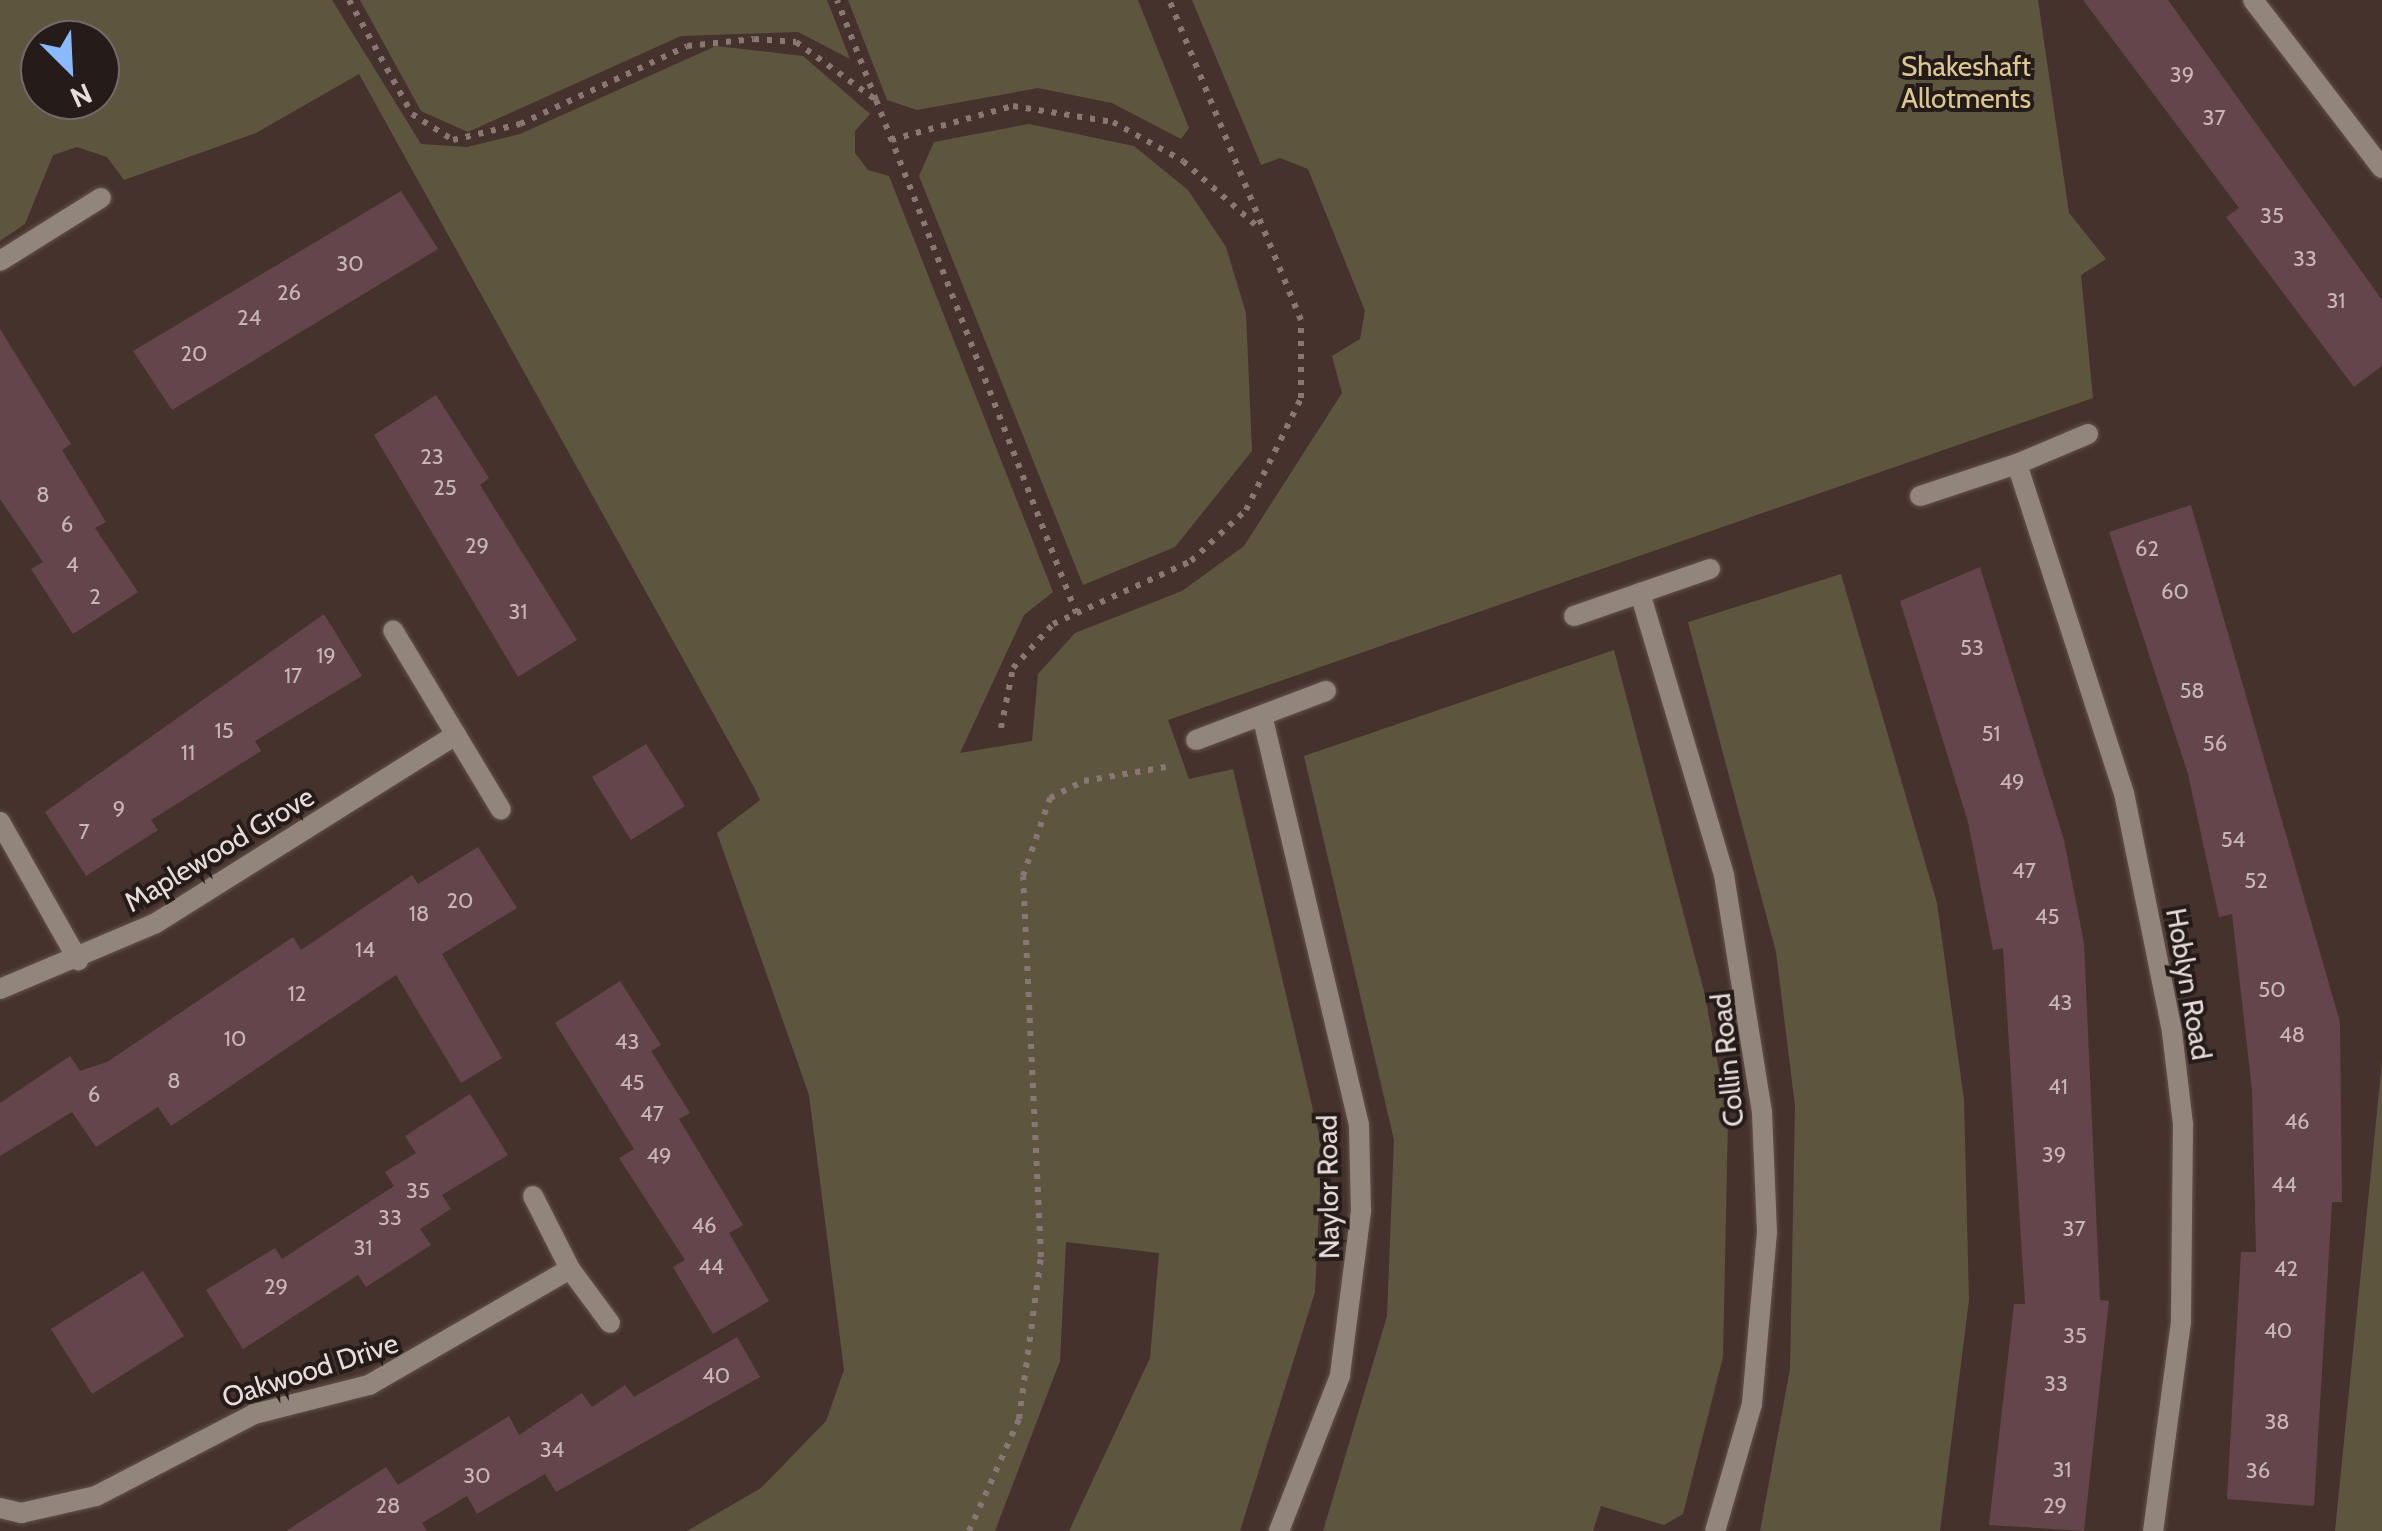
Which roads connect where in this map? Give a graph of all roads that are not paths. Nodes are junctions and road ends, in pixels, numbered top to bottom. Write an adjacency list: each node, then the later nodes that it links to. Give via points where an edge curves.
1 (2253, 0): 2 (street)
2 (2382, 168)
3 (101, 198): 4 (street)
4 (0, 261)
5 (2088, 434): 6 (street)
6 (2017, 464): 7 (street); 26 (street, Hoblyn Road, via 2124,793 2172,1032 2182,1124 2180,1322)
7 (1920, 496)
8 (1710, 569): 9 (street)
9 (1640, 593): 10 (street); 25 (street, Collin Road, via 1724,875 1762,1113 1767,1232 1752,1404)
10 (1574, 616)
11 (394, 630): 14 (street)
12 (1326, 692): 13 (street)
13 (1263, 720): 15 (street); 24 (street, Naylor Road, via 1359,1126 1361,1194 1340,1376)
14 (456, 735): 16 (street); 18 (street, Maplewood Grove, via 156,923)
15 (1196, 740)
16 (501, 810)
17 (0, 822): 18 (street)
18 (78, 960): 19 (street, Maplewood Grove)
19 (0, 990)
20 (532, 1196): 21 (street)
21 (570, 1268): 22 (street); 23 (street, Oakwood Drive, via 369,1385 254,1414 96,1496 21,1513)
22 (610, 1323)
23 (0, 1508)
24 (1279, 1531)
25 (1715, 1531)
26 (2153, 1531)

